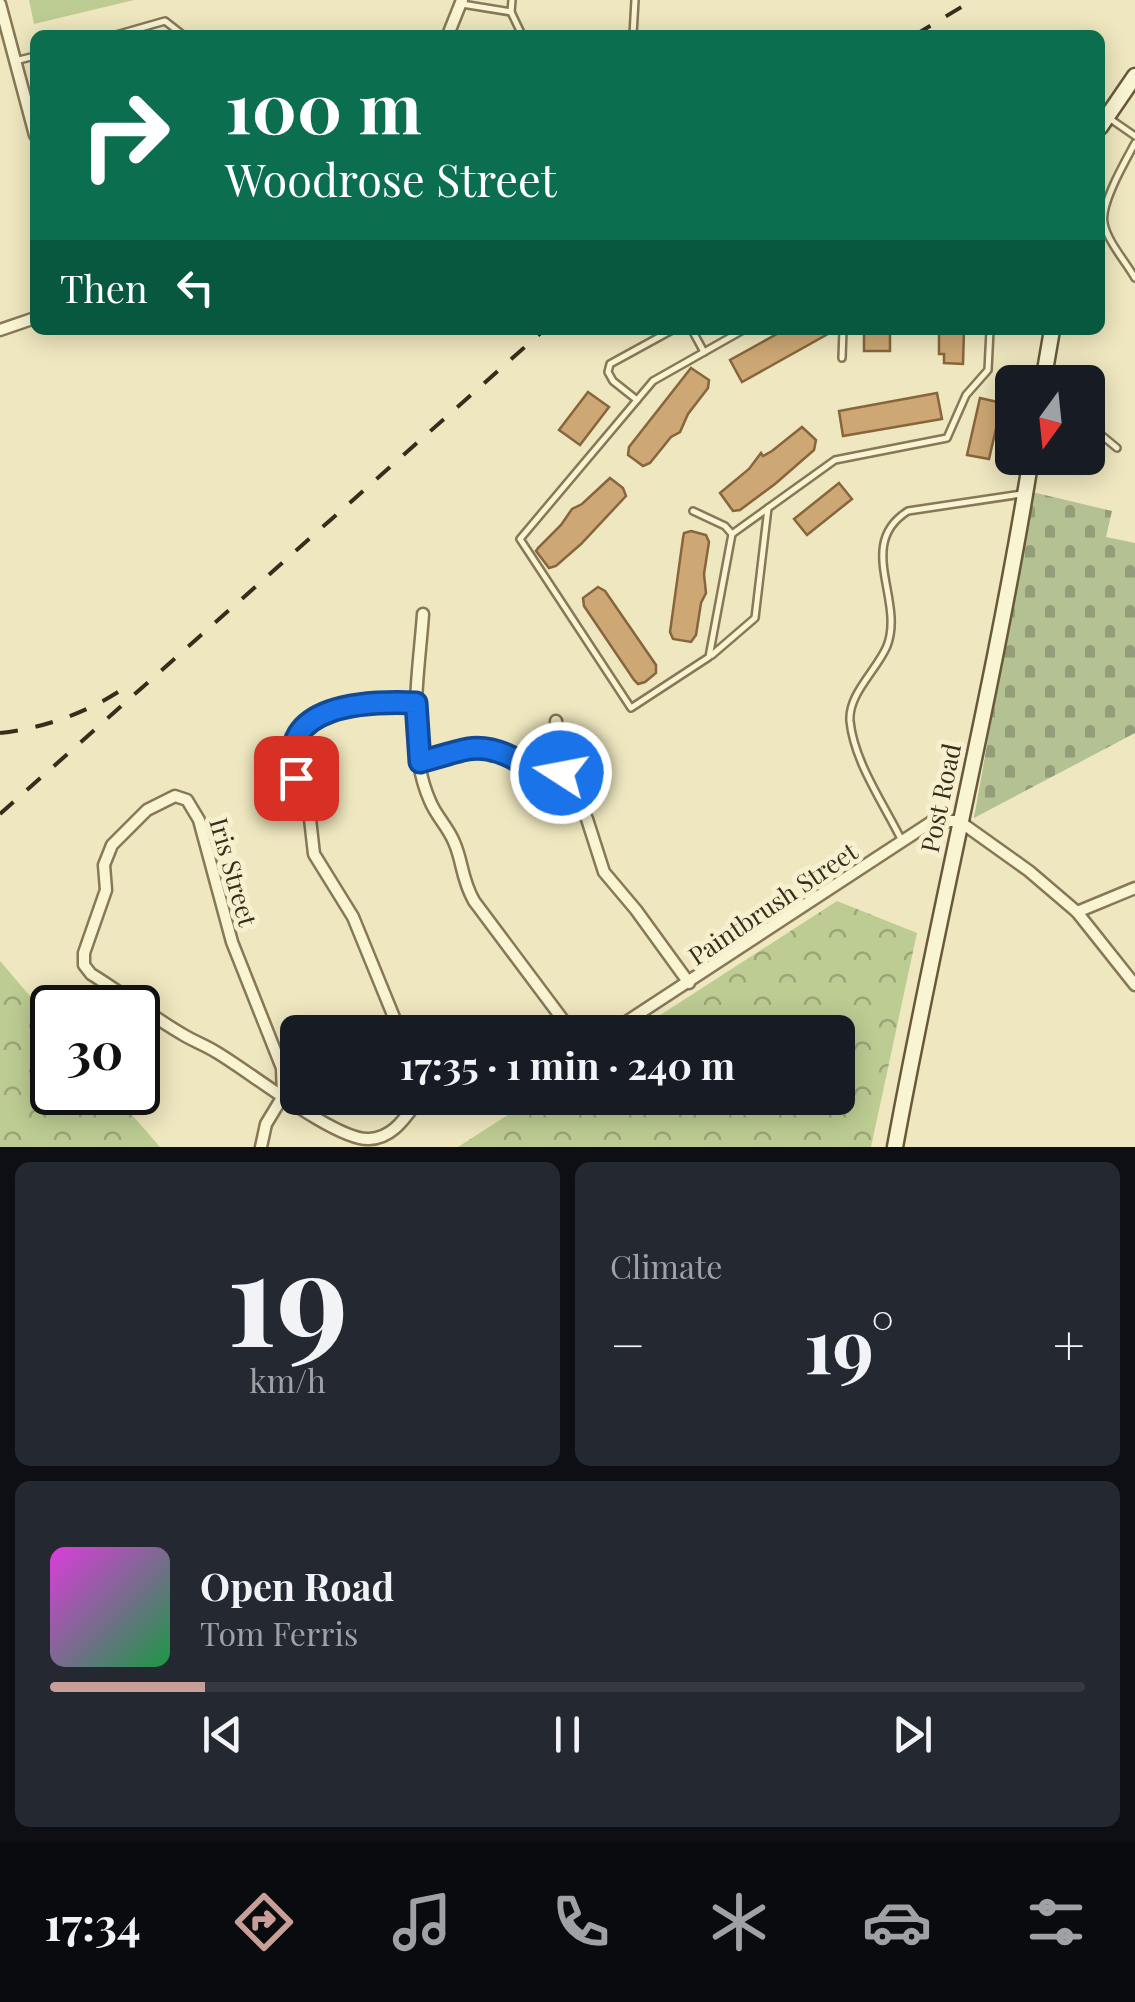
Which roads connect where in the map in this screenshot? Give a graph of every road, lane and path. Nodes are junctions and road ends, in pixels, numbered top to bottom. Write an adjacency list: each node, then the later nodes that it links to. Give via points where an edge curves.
1 (512, 0): 5 (lane)
2 (635, 0): 10 (lane)
3 (462, 2): 5 (lane); 8 (street)
4 (0, 4): 12 (street)
5 (511, 12): 9 (lane)
6 (133, 30): 7 (lane, via 164,21)
7 (176, 30)
8 (450, 30)
9 (520, 30)
10 (634, 30)
11 (30, 57): 12 (lane)
12 (15, 60): 14 (street)
13 (1135, 76): 15 (street)
14 (30, 116)
15 (1105, 118)
16 (1105, 122): 17 (lane)
17 (1135, 139): 18 (lane)
18 (1105, 211)
19 (1105, 228): 20 (lane)
20 (1135, 278)
21 (30, 320): 22 (street)
22 (0, 330)
23 (663, 335): 32 (lane, via 610,364 613,381)
24 (695, 335): 29 (lane)
25 (734, 335): 29 (lane)
26 (843, 335): 30 (lane)
27 (990, 335): 37 (lane, via 988,370 966,395 947,438 835,460)
28 (1051, 335): 31 (street)
29 (704, 352): 32 (lane, via 652,381)
30 (842, 358)
31 (1047, 365)
32 (636, 400): 41 (lane, via 520,539 630,708)
33 (1105, 438): 34 (lane)
34 (1117, 448)
35 (1029, 475): 36 (street, Post Road)
36 (1026, 494): 46 (street, Post Road); 47 (lane, via 908,512 894,520 884,544 882,570 894,618 888,644 849,716 860,758)
37 (768, 508): 39 (lane); 41 (lane, via 755,618)
38 (693, 511): 39 (lane)
39 (732, 534): 41 (lane)
40 (423, 614): 42 (street)
41 (710, 657)
42 (416, 703): 44 (street); 52 (street, via 379,702 323,714 306,725 292,763 308,801 314,854 353,917)
43 (556, 721): 45 (street)
44 (420, 762): 45 (street, via 488,748); 53 (street, via 463,881)
45 (558, 785): 50 (street, via 588,819 604,872)
46 (959, 821): 47 (street, Paintbrush Street, via 933,821); 49 (street); 60 (street, Post Road)
47 (903, 841): 50 (street, Paintbrush Street)
48 (1135, 888): 49 (street)
49 (1077, 912): 51 (street)
50 (690, 984): 54 (street, Paintbrush Street)
51 (1135, 985)
52 (393, 1015)
53 (560, 1015)
54 (639, 1015)
55 (284, 1096): 55 (street, Iris Street, via 282,1068 232,942 204,832 187,800 158,802 112,845 84,965)
56 (280, 1102): 59 (street)
57 (312, 1115): 58 (street, via 341,1134 367,1140 389,1135)
58 (406, 1115)
59 (261, 1147)
60 (895, 1147)

